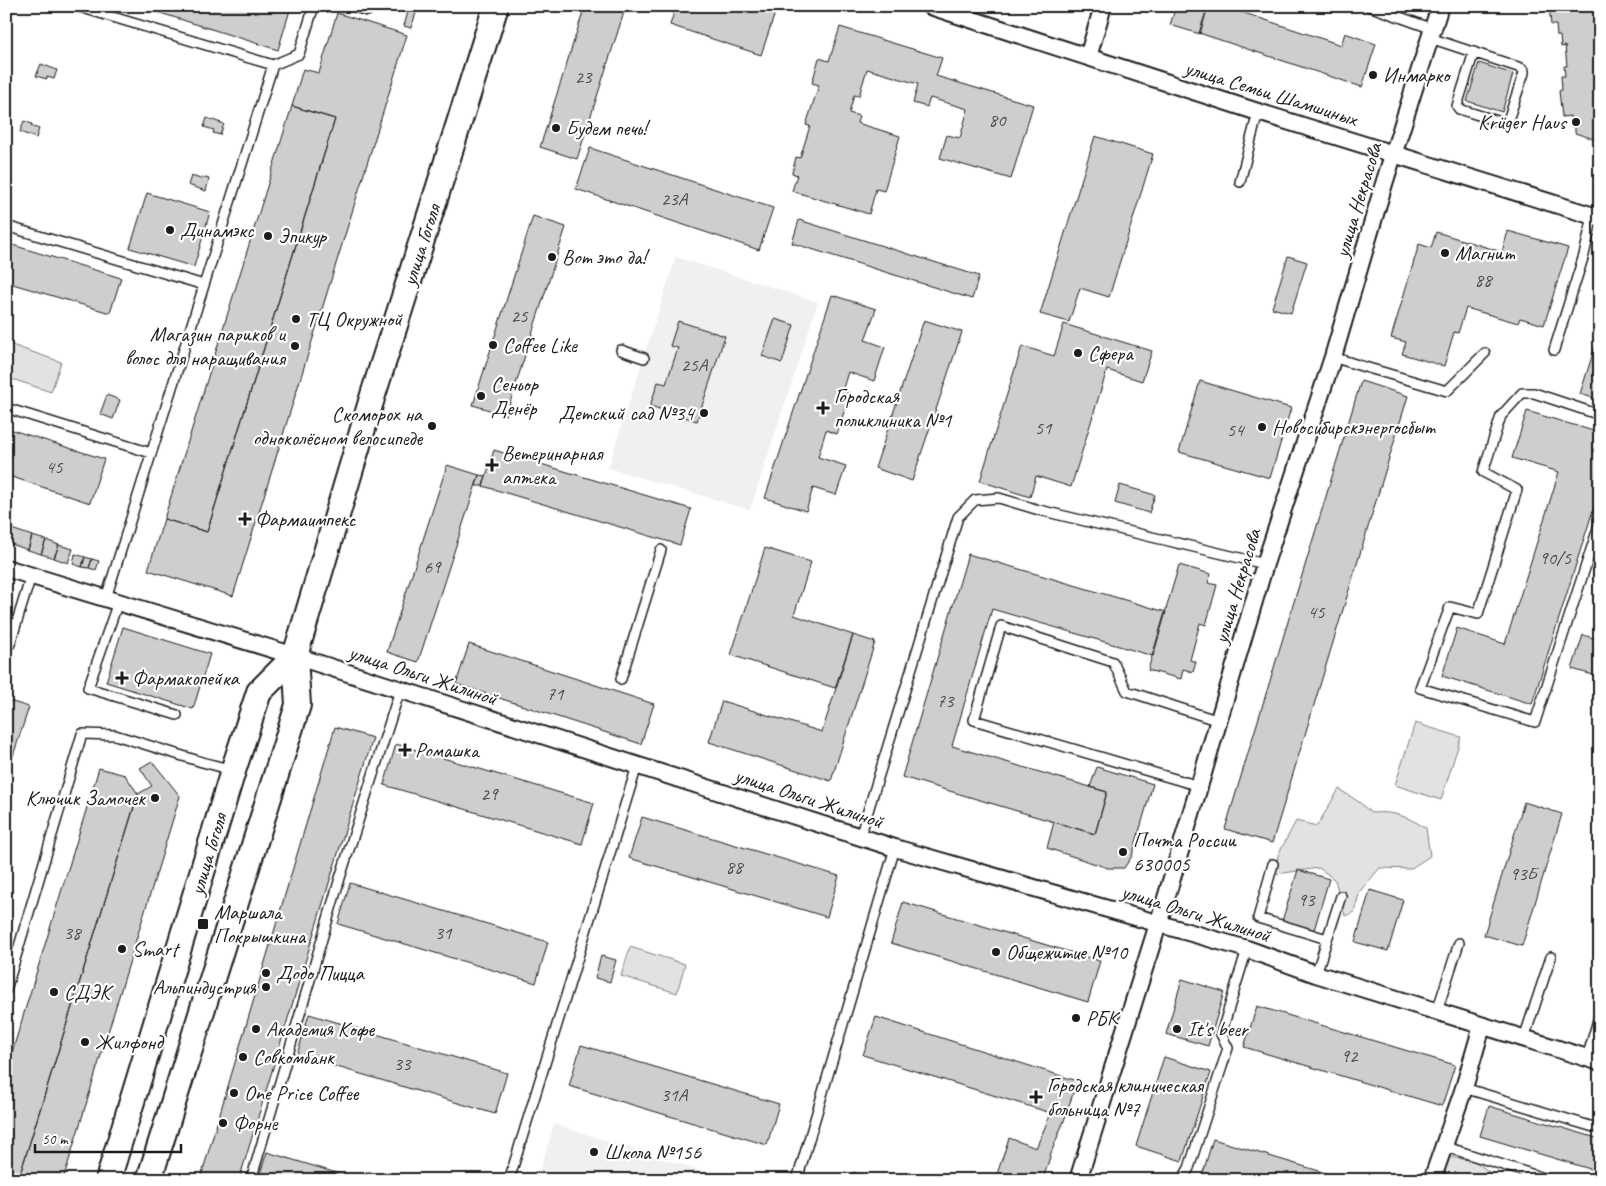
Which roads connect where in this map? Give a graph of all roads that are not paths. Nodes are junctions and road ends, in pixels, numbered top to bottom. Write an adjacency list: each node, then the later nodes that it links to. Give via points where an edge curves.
1 (76, 6): 13 (lane)
2 (314, 6): 13 (lane, via 299,54)
3 (352, 6): 4 (lane, via 367,11)
4 (374, 6)
5 (496, 6): 35 (main road, улица Гоголя)
6 (930, 6): 12 (street, улица Семьи Шамшиных)
7 (1103, 6): 12 (street)
8 (1369, 6): 10 (lane)
9 (1440, 6): 10 (street, улица Некрасова)
10 (1432, 33): 11 (lane); 15 (street, улица Некрасова)
11 (1474, 52): 11 (lane, via 1524,70 1507,123 1457,106)
12 (1088, 57): 14 (street, улица Семьи Шамшиных)
13 (273, 65): 19 (lane)
14 (1258, 112): 15 (street, улица Семьи Шамшиных); 16 (lane)
15 (1394, 153): 17 (street, улица Семьи Шамшиных); 23 (street, улица Некрасова)
16 (1240, 182)
17 (1598, 216): 21 (lane)
18 (6, 226): 19 (lane)
19 (204, 285): 27 (lane)
20 (621, 350): 24 (lane)
21 (1554, 350)
22 (1485, 353): 23 (lane, via 1447,391)
23 (1333, 357): 30 (street, улица Некрасова)
24 (644, 358)
25 (6, 408): 27 (lane)
26 (1600, 415): 28 (lane, via 1534,393 1522,393 1501,416 1483,472 1516,490 1478,614 1450,607 1420,688 1535,722)
27 (150, 453): 33 (lane)
28 (1600, 522)
29 (661, 550): 36 (lane)
30 (1265, 564): 39 (street, улица Некрасова); 43 (lane, via 999,498 975,500 958,517)
31 (6, 568): 32 (street, улица Ольги Жилиной)
32 (30, 576): 33 (street, улица Ольги Жилиной); 34 (lane)
33 (112, 600): 35 (street, улица Ольги Жилиной); 38 (lane, via 88,688)
34 (10, 644)
35 (294, 656): 37 (street, улица Ольги Жилиной); 41 (main road, улица Гоголя, via 259,692); 63 (main road, улица Гоголя, via 298,705)
36 (621, 679)
37 (400, 690): 40 (street, улица Ольги Жилиной); 64 (lane)
38 (177, 715)
39 (1218, 721): 42 (street, улица Некрасова); 42 (lane, via 1127,691 1112,662 1002,626 974,720)
40 (637, 766): 43 (street, улица Ольги Жилиной); 65 (lane, via 568,973)
41 (233, 770): 53 (lane, via 115,735 82,734); 62 (main road, улица Гоголя)
42 (1199, 786): 47 (street, улица Некрасова)
43 (860, 837): 44 (street, улица Ольги Жилиной)
44 (895, 848): 47 (street, улица Ольги Жилиной); 66 (lane)
45 (1273, 864): 48 (lane, via 1258,918)
46 (1341, 896): 48 (lane)
47 (1158, 923): 50 (street, улица Ольги Жилиной); 67 (street, улица Некрасова)
48 (1327, 940): 52 (lane)
49 (1459, 943): 54 (lane)
50 (1247, 949): 52 (street, улица Ольги Жилиной); 68 (lane, via 1222,1034 1228,1048 1189,1168)
51 (1550, 957): 57 (lane)
52 (1316, 974): 54 (street, улица Ольги Жилиной)
53 (6, 990)
54 (1437, 1011): 56 (street, улица Ольги Жилиной)
55 (1600, 1013): 58 (lane)
56 (1482, 1026): 57 (street, улица Ольги Жилиной); 59 (street)
57 (1524, 1038): 58 (street, улица Ольги Жилиной)
58 (1593, 1060)
59 (1464, 1088): 60 (lane); 61 (street)
60 (1600, 1129)
61 (1443, 1146): 69 (street); 70 (lane)
62 (108, 1180)
63 (149, 1180)
64 (251, 1180)
65 (509, 1180)
66 (797, 1180)
67 (1078, 1180)
68 (1182, 1180)
69 (1432, 1180)
70 (1550, 1180)

